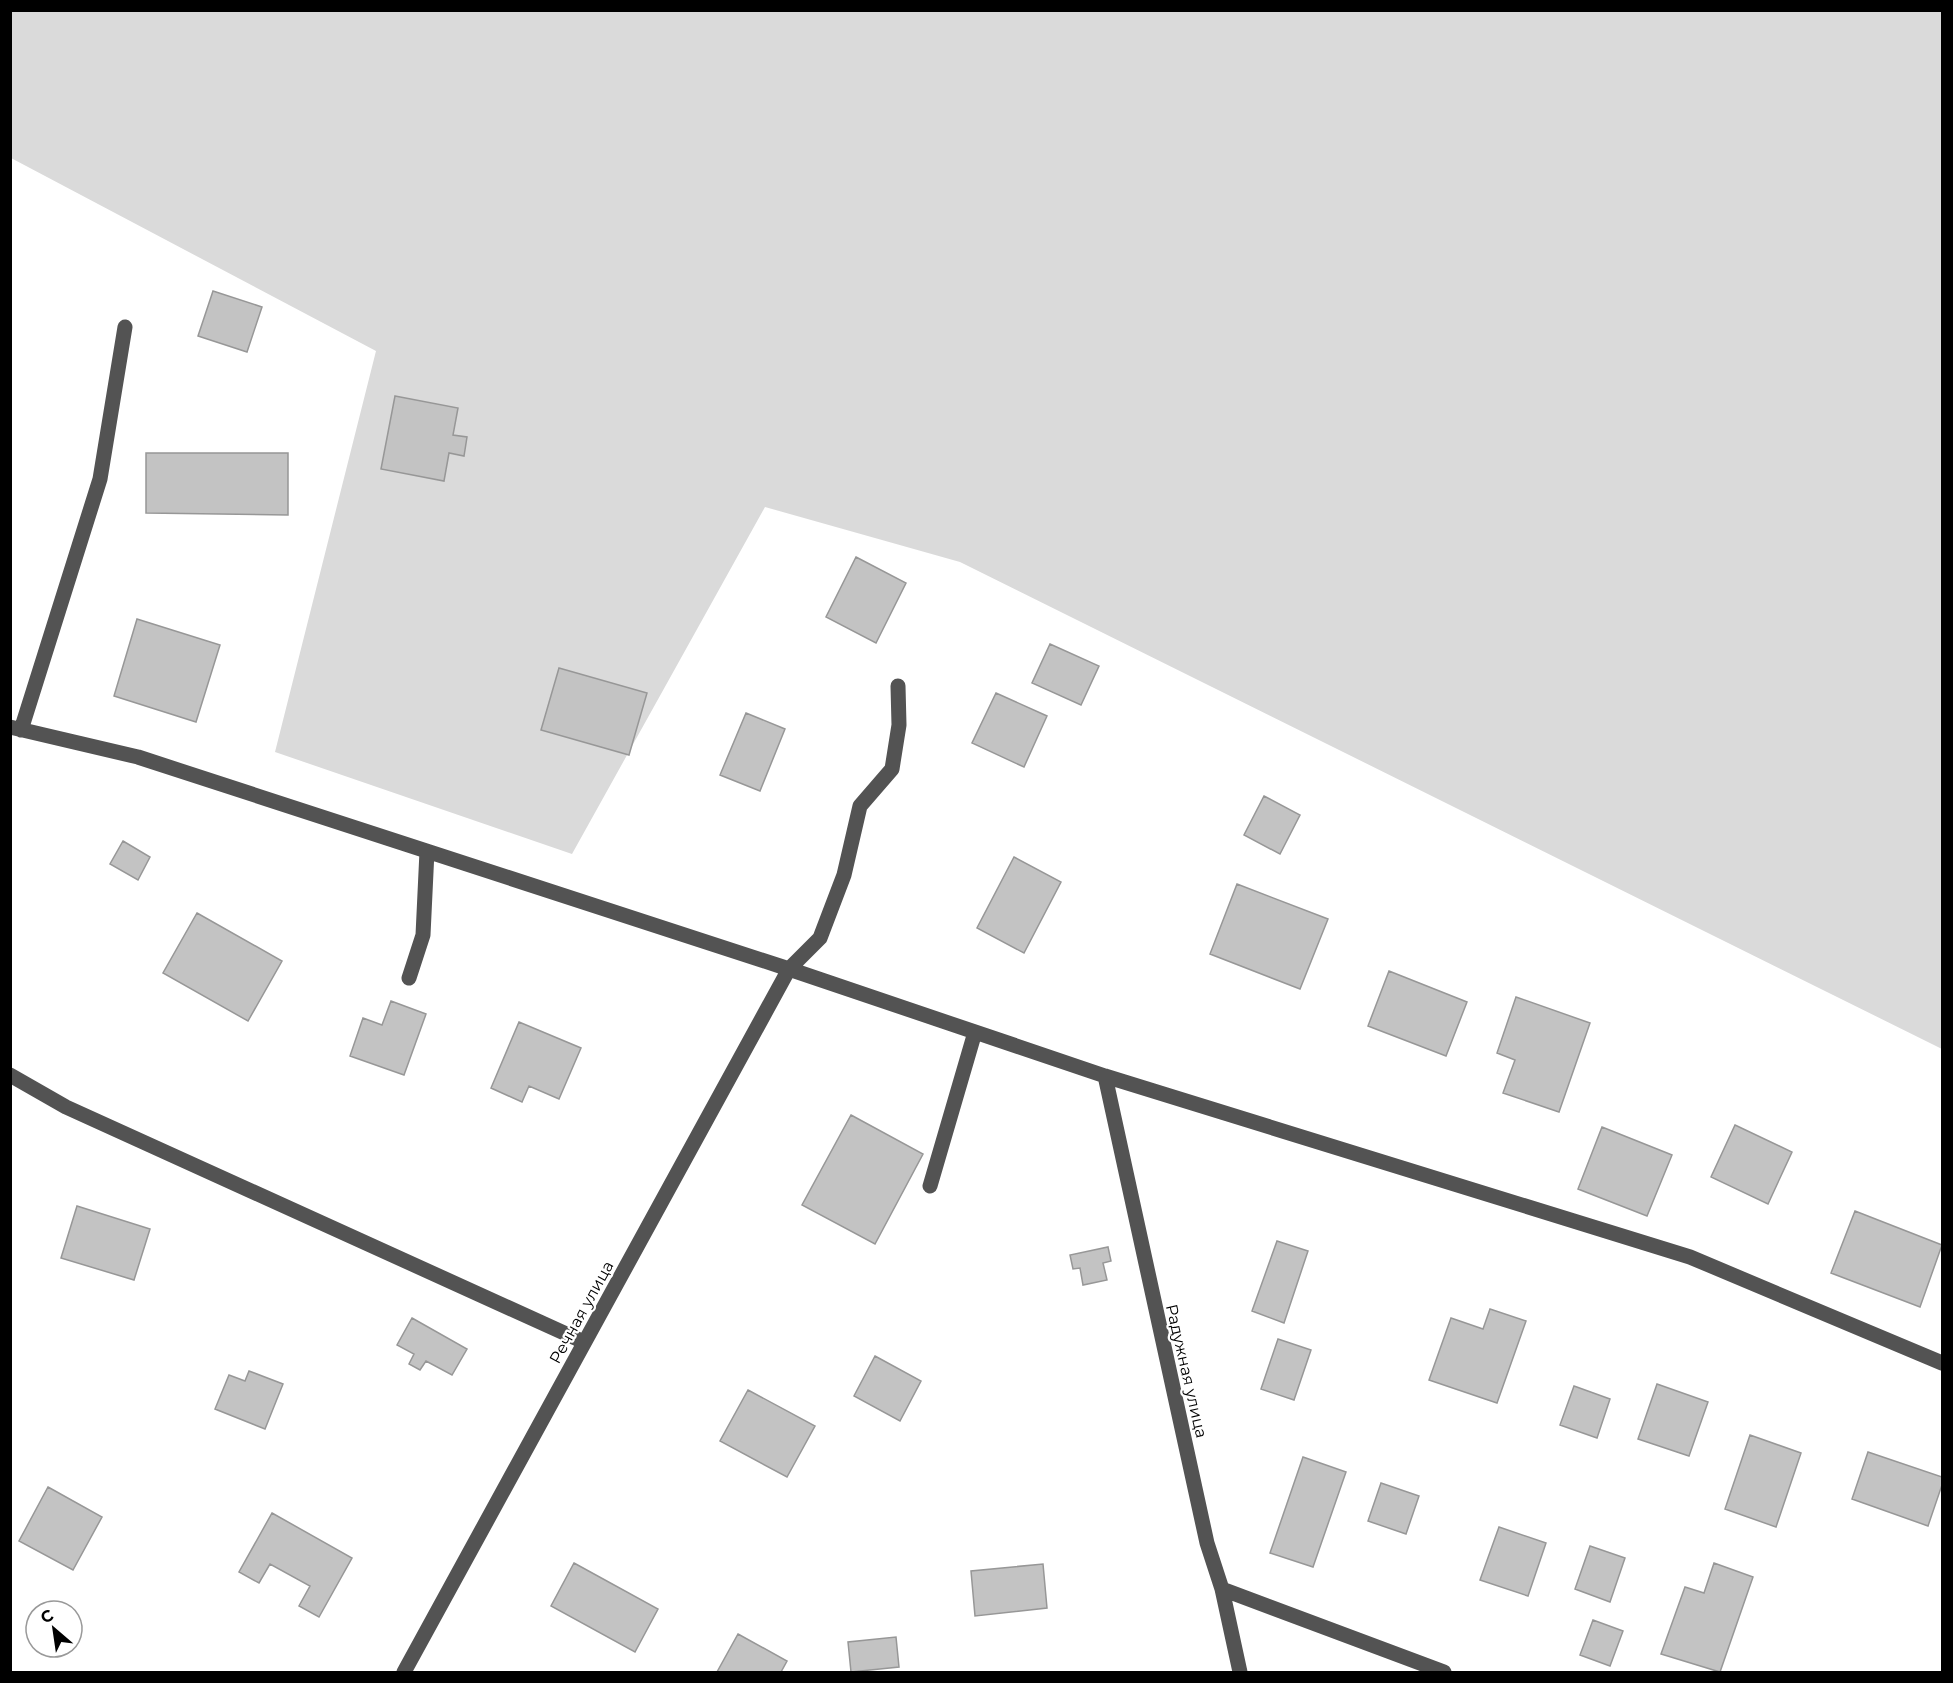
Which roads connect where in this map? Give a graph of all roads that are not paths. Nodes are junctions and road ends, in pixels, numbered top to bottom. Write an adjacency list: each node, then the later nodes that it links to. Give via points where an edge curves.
1 (125, 327): 3 (street, via 100,479)
2 (898, 686): 5 (street, Речная улица, via 899,725 892,769 860,806 844,875 820,938)
3 (16, 729): 4 (street, via 138,757)
4 (427, 851): 5 (street); 6 (street, via 423,935)
5 (789, 969): 7 (street); 11 (street, Речная улица)
6 (409, 978)
7 (975, 1032): 9 (street); 10 (street)
8 (10, 1076): 11 (street, via 66,1107)
9 (1105, 1077): 12 (street, via 1690,1257); 13 (street, Радужная улица, via 1206,1543)
10 (930, 1186)
11 (585, 1342): 14 (street, Речная улица)
12 (1942, 1363)
13 (1222, 1589): 15 (street, Радужная улица); 16 (street)
14 (404, 1672)
15 (1240, 1672)
16 (1444, 1672)

